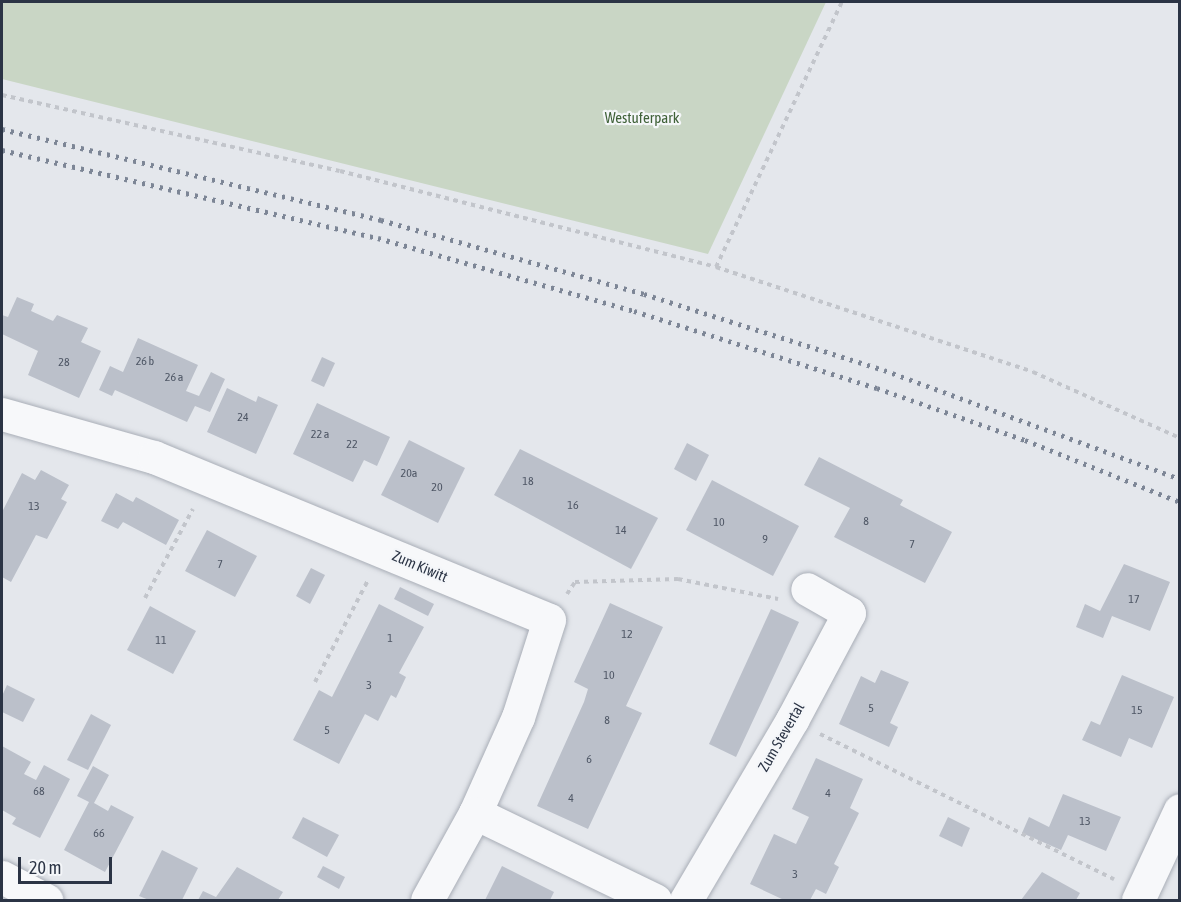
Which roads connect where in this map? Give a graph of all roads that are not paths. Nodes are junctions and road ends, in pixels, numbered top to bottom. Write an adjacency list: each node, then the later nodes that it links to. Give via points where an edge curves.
1 (2, 414): 4 (street, Zum Kiwitt, via 154,457 549,620 518,717)
2 (807, 589): 10 (street, Zum Stevertal, via 849,613 792,720)
3 (1179, 810): 6 (street)
4 (475, 813): 8 (street); 9 (street)
5 (2, 877): 7 (street)
6 (1140, 897)
7 (46, 900)
8 (427, 900)
9 (655, 900)
10 (686, 900)

